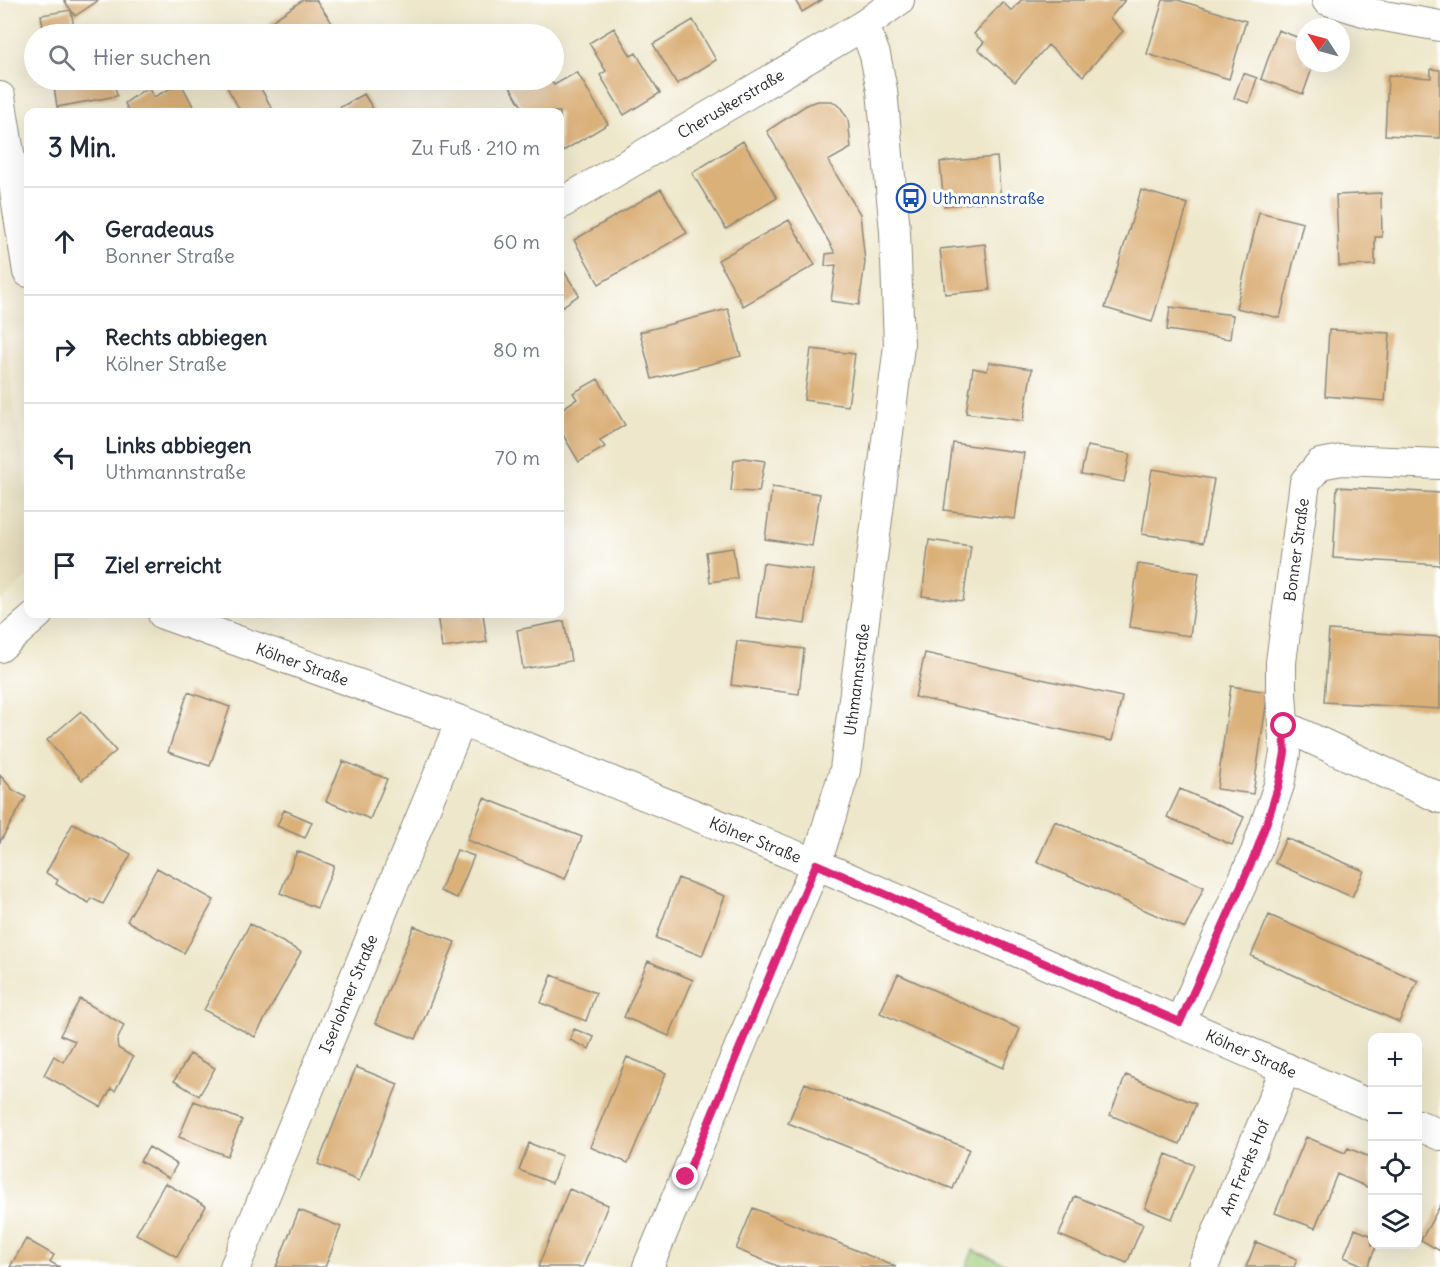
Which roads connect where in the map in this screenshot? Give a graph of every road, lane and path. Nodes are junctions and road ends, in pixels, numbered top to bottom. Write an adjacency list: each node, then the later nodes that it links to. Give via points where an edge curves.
1 (899, 0): 3 (street, Cheruskerstraße)
2 (1328, 0): 4 (street, via 1373,14)
3 (864, 25): 6 (street, Cheruskerstraße); 15 (street, Uthmannstraße, via 882,90 895,231 899,346 845,770)
4 (1440, 26)
5 (0, 97): 7 (street)
6 (564, 202)
7 (24, 247)
8 (1440, 464): 13 (street, Bonner Straße, via 1342,460 1320,464 1305,482 1281,662)
9 (33, 618): 11 (street)
10 (174, 618): 12 (street, Kölner Straße)
11 (0, 647)
12 (461, 721): 15 (street, Kölner Straße); 21 (street, Iserlohner Straße)
13 (1284, 726): 14 (street); 16 (street, Bonner Straße, via 1285,753 1264,830)
14 (1440, 798)
15 (816, 864): 16 (street, Kölner Straße); 22 (street, Uthmannstraße)
16 (1180, 1022): 17 (street, Kölner Straße)
17 (1286, 1068): 18 (street, Kölner Straße); 23 (street, Am Frerks Hof)
18 (1368, 1104)
19 (1422, 1127): 20 (street)
20 (1440, 1135)
21 (235, 1267)
22 (648, 1267)
23 (1203, 1267)

